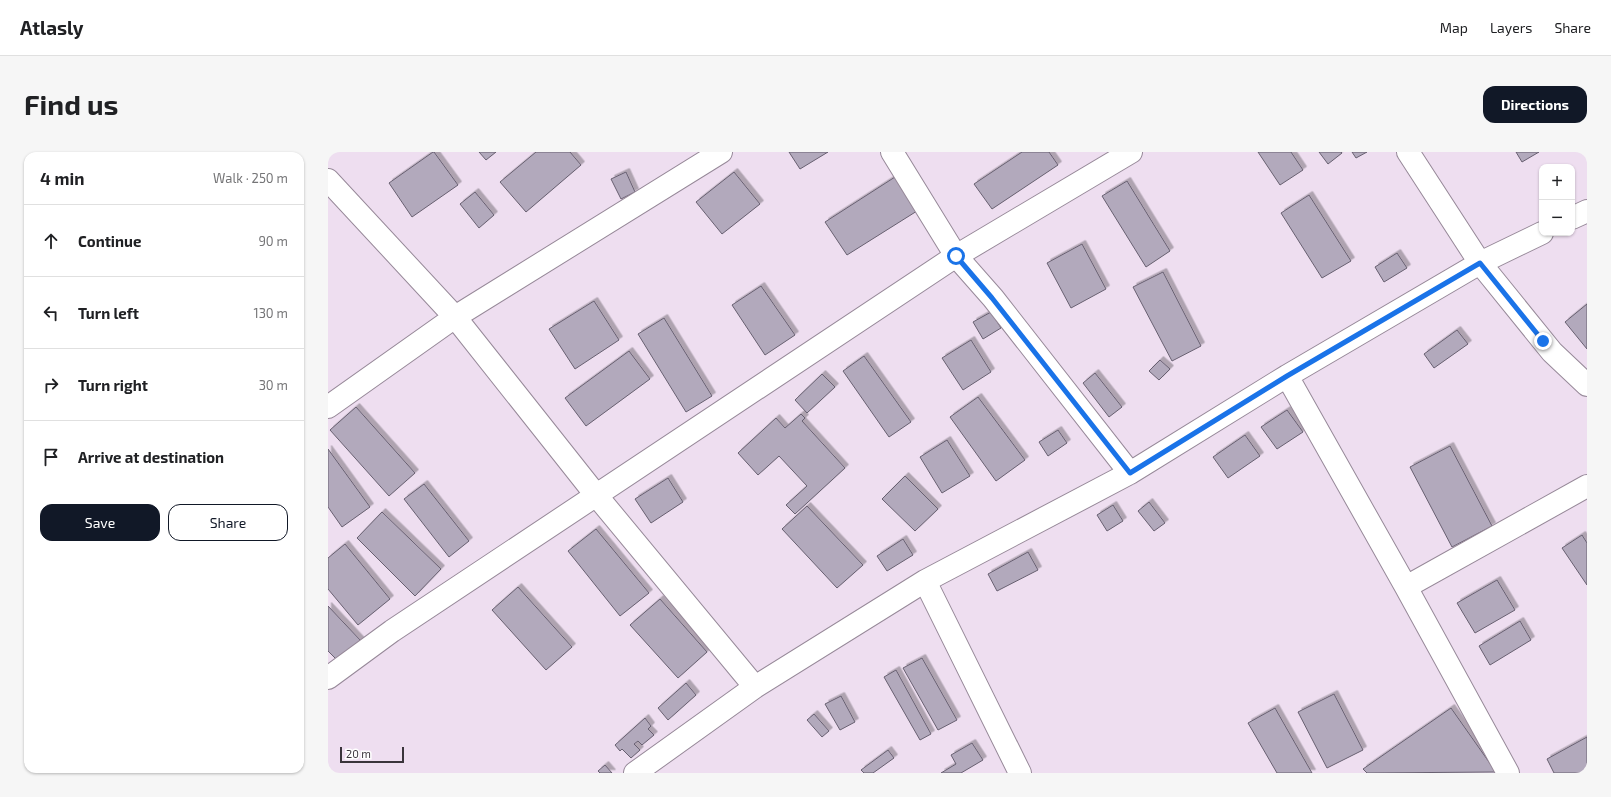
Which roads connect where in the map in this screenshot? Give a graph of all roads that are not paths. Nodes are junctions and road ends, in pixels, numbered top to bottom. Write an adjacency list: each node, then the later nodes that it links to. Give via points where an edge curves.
1 (720, 152): 11 (street)
2 (892, 152): 9 (street)
3 (1131, 152): 9 (street)
4 (1408, 152): 10 (street)
5 (328, 180): 11 (street)
6 (1587, 210): 7 (street)
7 (1575, 216)
8 (1539, 234): 10 (street)
9 (956, 256): 15 (street); 17 (street)
10 (1480, 263): 12 (street); 13 (street, via 1552,352)
11 (456, 317): 14 (street); 17 (street)
12 (1287, 376): 15 (street); 19 (street)
13 (1587, 385)
14 (328, 407)
15 (1130, 473): 18 (street)
16 (1587, 486): 19 (street)
17 (596, 495): 20 (street, via 392,631); 21 (street)
18 (925, 581): 21 (street); 23 (street)
19 (1406, 587): 24 (street)
20 (328, 678)
21 (755, 687): 22 (street)
22 (635, 773)
23 (1020, 773)
24 (1508, 773)

